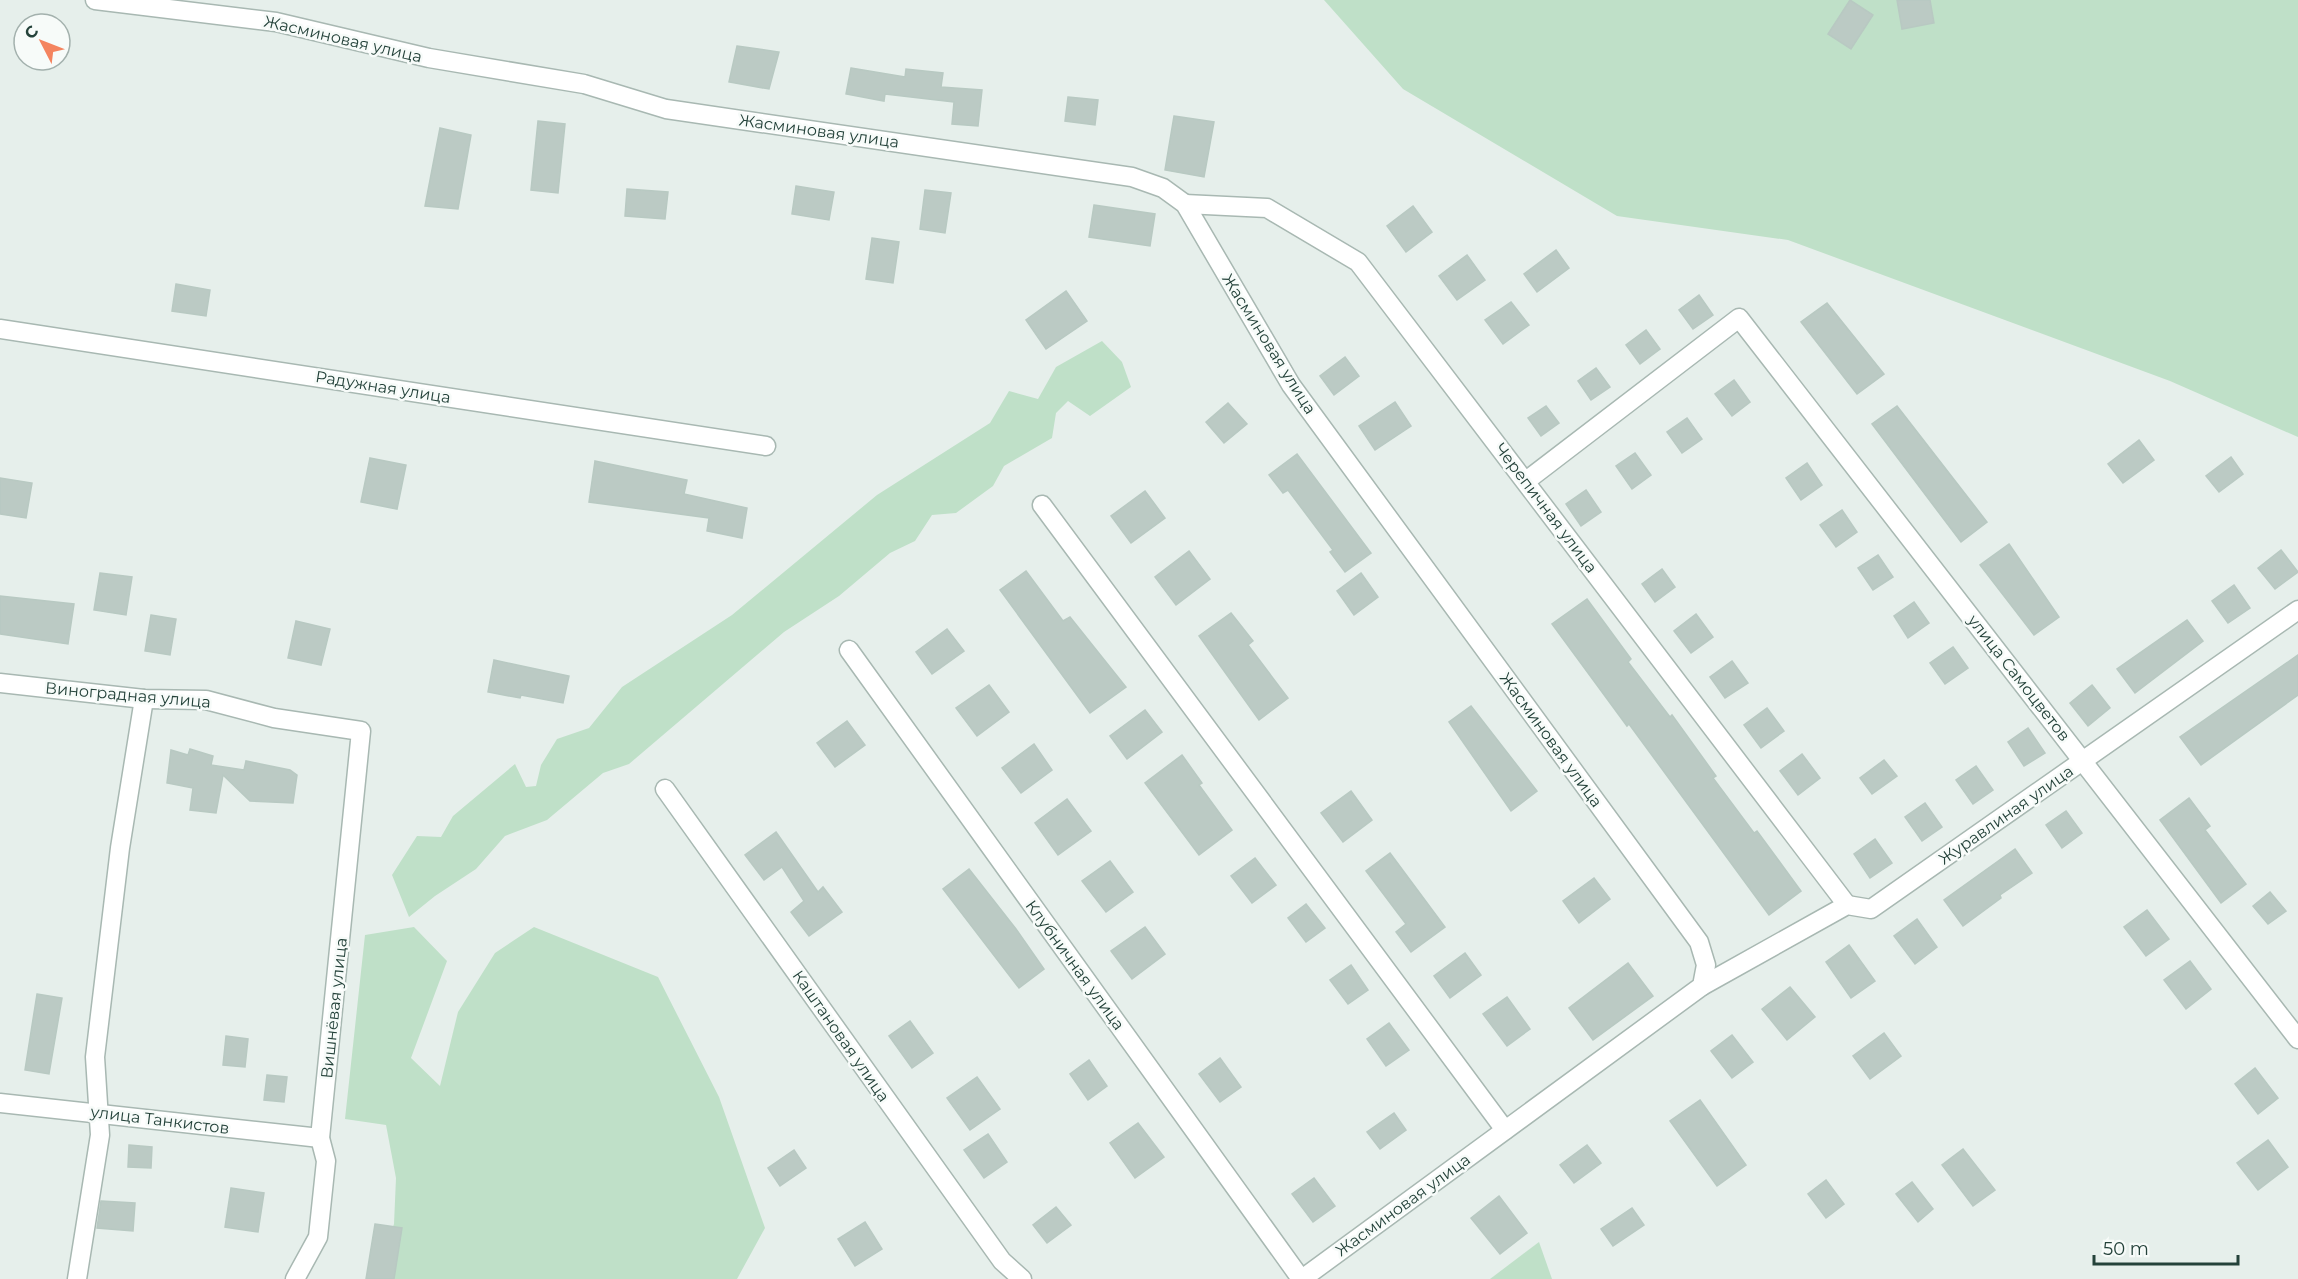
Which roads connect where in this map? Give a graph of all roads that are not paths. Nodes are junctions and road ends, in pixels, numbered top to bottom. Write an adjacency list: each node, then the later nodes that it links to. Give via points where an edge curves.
1 (95, 0): 2 (street, Жасминовая улица, via 276,22 429,58 584,84 666,109 1132,177 1163,188)
2 (1185, 204): 5 (street, Черепичная улица, via 1267,208 1358,262); 15 (street, Жасминовая улица, via 1291,385 1699,942 1706,965)
3 (0, 328): 4 (street, Радужная улица)
4 (766, 446)
5 (1526, 481): 12 (street, улица Самоцветов, via 1739,318); 14 (street, Черепичная улица)
6 (1042, 505): 19 (street)
7 (2298, 610): 12 (street, Журавлиная улица)
8 (849, 650): 24 (street, Клубничная улица)
9 (0, 683): 10 (street, Виноградная улица)
10 (144, 699): 11 (street, Виноградная улица, via 206,700 274,718); 18 (street, via 120,848 94,1057)
11 (361, 731): 20 (street, Вишнёвая улица)
12 (2084, 761): 14 (street, Журавлиная улица, via 1871,909); 16 (street, улица Самоцветов)
13 (665, 789): 23 (street, Каштановая улица, via 1002,1261)
14 (1847, 905): 15 (street)
15 (1702, 986): 19 (street, Жасминовая улица)
16 (2298, 1039)
17 (0, 1103): 18 (street, улица Танкистов)
18 (98, 1112): 20 (street, улица Танкистов); 21 (street, via 100,1135)
19 (1505, 1130): 24 (street, Жасминовая улица)
20 (321, 1138): 22 (street, Вишнёвая улица, via 326,1161 318,1237)
21 (77, 1279)
22 (296, 1279)
23 (1022, 1279)
24 (1301, 1279)

